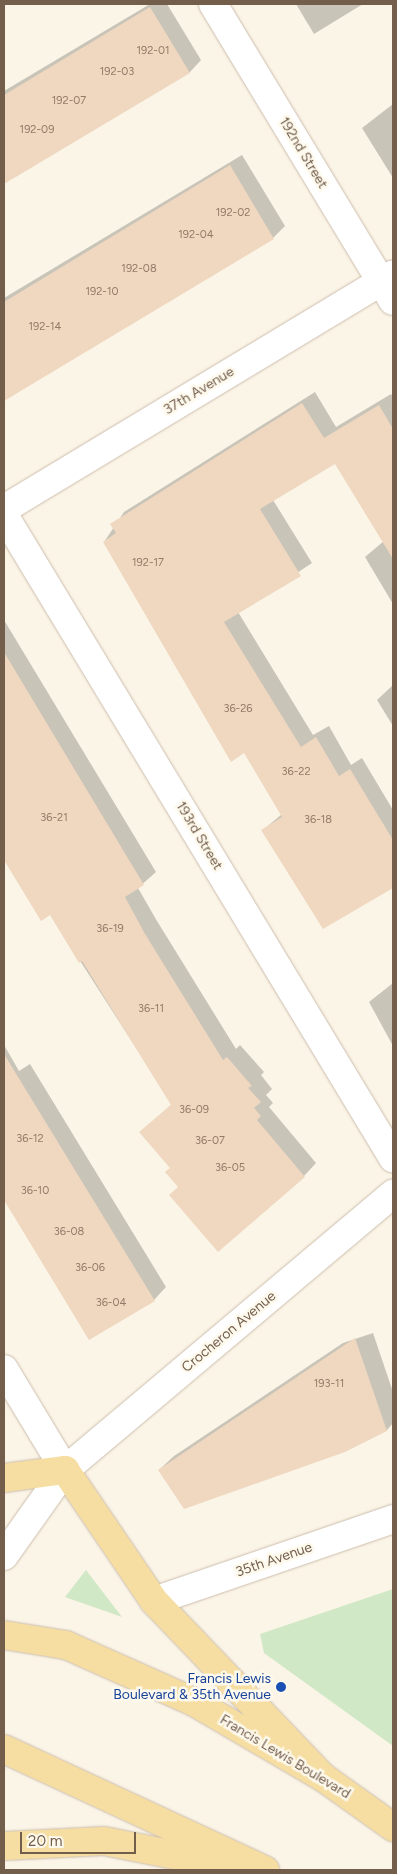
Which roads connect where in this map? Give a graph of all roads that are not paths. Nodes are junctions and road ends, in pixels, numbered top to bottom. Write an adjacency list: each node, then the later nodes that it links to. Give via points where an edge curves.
1 (213, 4): 2 (street, 192nd Street)
2 (389, 286): 3 (street, 37th Avenue)
3 (4, 509)
4 (4, 515): 5 (street, 193rd Street)
5 (393, 1158)
6 (393, 1194): 8 (street, Crocheron Avenue)
7 (4, 1369): 8 (street)
8 (65, 1470): 9 (main road); 11 (street); 12 (main road)
9 (4, 1478)
10 (393, 1520): 12 (street, 35th Avenue)
11 (4, 1556)
12 (154, 1601): 15 (main road)
13 (4, 1635): 15 (main road, Francis Lewis Boulevard, via 66,1645 194,1702)
14 (4, 1749): 19 (main road)
15 (324, 1778): 16 (main road, Francis Lewis Boulevard)
16 (393, 1827)
17 (4, 1846): 18 (main road, via 104,1841)
18 (249, 1870)
19 (265, 1870)

